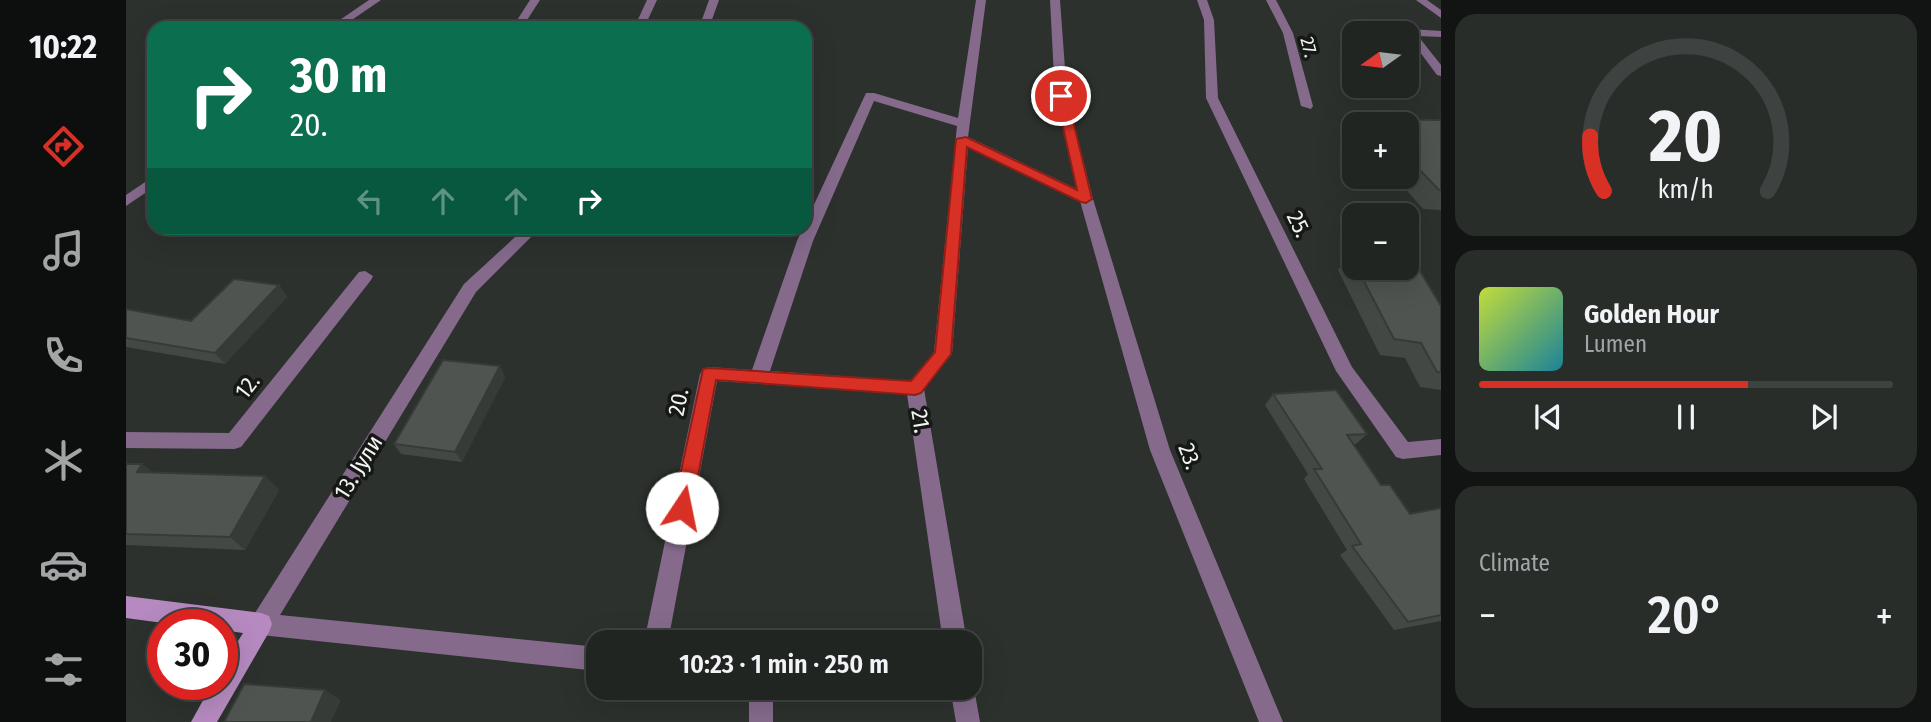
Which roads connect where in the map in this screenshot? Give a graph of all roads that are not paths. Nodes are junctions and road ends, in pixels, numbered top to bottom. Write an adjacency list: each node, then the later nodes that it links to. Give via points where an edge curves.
1 (376, 0): 11 (street)
2 (535, 0): 12 (street)
3 (652, 0): 13 (street)
4 (714, 0): 14 (street)
5 (981, 0): 18 (street, 21.)
6 (1055, 0): 20 (street, 23., via 1061,96)
7 (1202, 0): 29 (street, 25., via 1209,20 1212,98 1345,371 1403,451)
8 (1271, 0): 17 (street, 27., via 1288,33)
9 (1422, 0): 10 (street)
10 (1441, 15)
11 (344, 21)
12 (522, 21)
13 (642, 21)
14 (708, 21)
15 (1441, 34): 16 (street, via 1410,32)
16 (1441, 73)
17 (1307, 106)
18 (963, 132): 20 (street); 22 (street, via 870,96); 27 (street, 21., via 943,354)
19 (147, 186): 21 (street)
20 (1086, 199): 40 (street, 23., via 1160,450)
21 (126, 202)
22 (812, 225)
23 (526, 235): 31 (street, 13. Јули, via 470,288)
24 (808, 235): 26 (street)
25 (365, 276): 28 (street, 12., via 234,441)
26 (758, 379): 27 (street, 20.); 32 (street, 20., via 709,374)
27 (915, 388): 33 (street, 21.)
28 (126, 440)
29 (1441, 447)
30 (126, 607): 31 (street)
31 (261, 624): 34 (street); 37 (street, 13. Јули)
32 (658, 630)
33 (953, 630)
34 (586, 658)
35 (761, 700): 38 (street)
36 (960, 700): 39 (street)
37 (203, 722)
38 (761, 722)
39 (968, 722)
40 (1271, 722)

